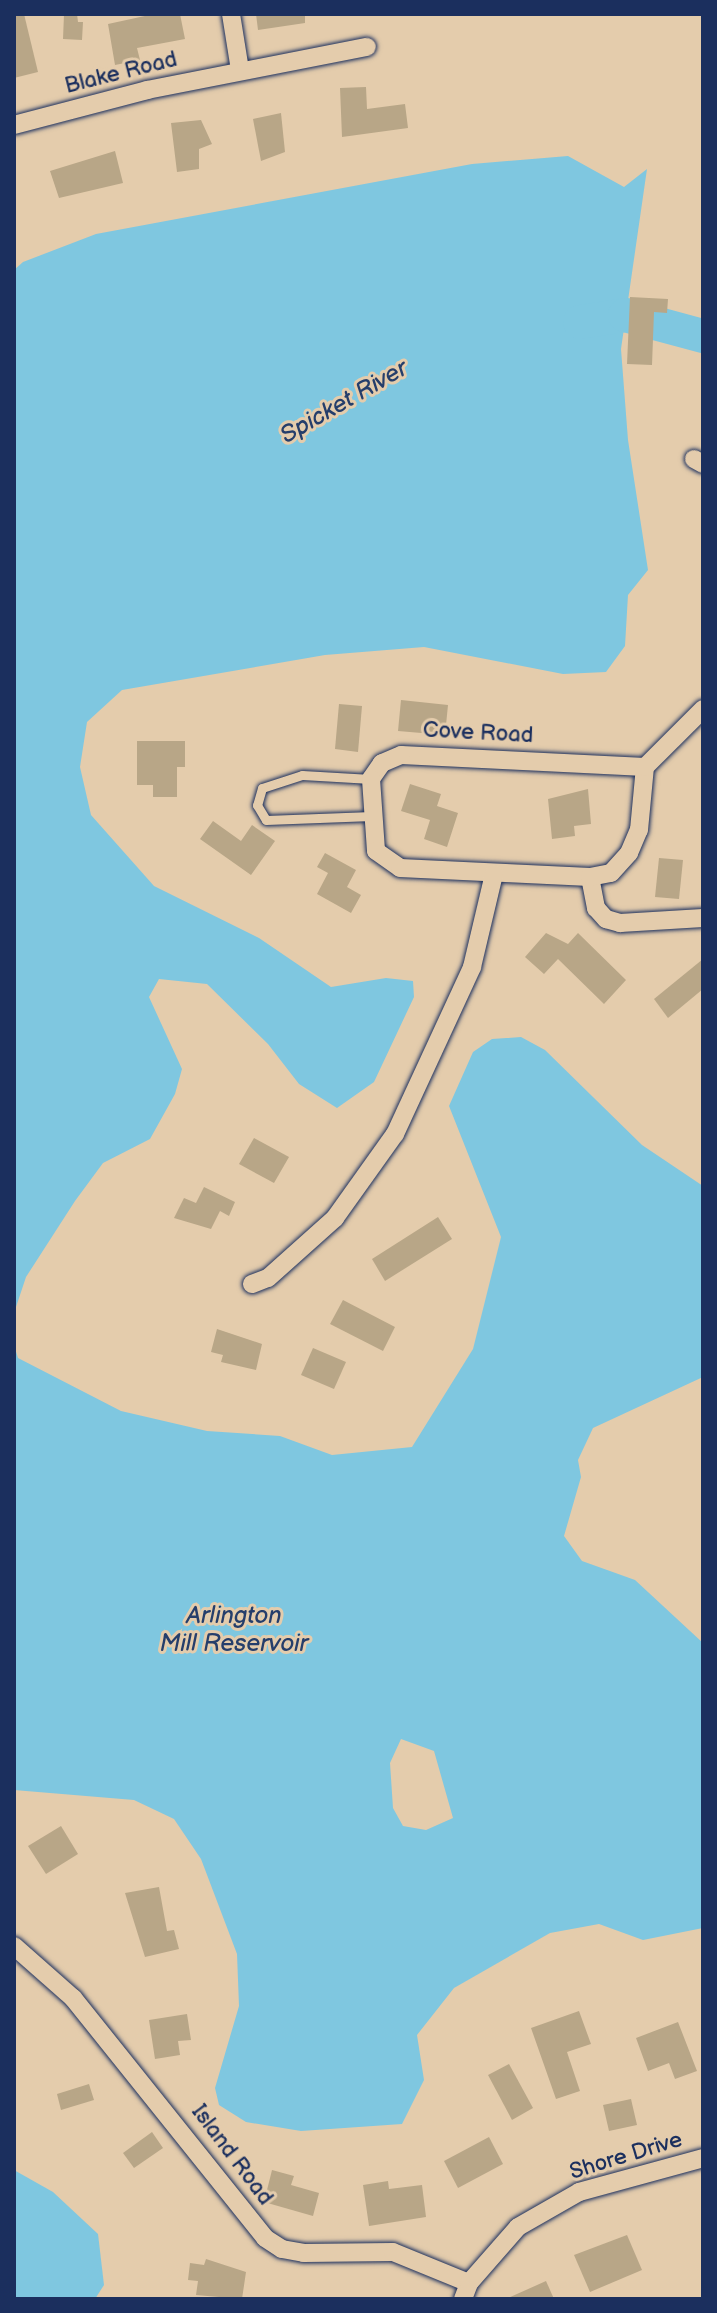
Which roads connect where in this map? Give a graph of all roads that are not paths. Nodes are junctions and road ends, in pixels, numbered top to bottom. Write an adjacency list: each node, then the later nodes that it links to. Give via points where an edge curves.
1 (231, 14): 3 (street)
2 (367, 47): 3 (street, Blake Road)
3 (240, 70): 4 (street, Blake Road)
4 (14, 125)
5 (703, 709): 6 (street)
6 (645, 767): 7 (street, Cove Road, via 422,753 391,758); 10 (street, via 635,844 611,873)
7 (371, 779): 8 (street); 8 (lane, via 302,775 262,788 257,805 266,820)
8 (372, 816): 9 (street, via 376,851 390,865)
9 (494, 874): 10 (street); 12 (street, via 472,967 395,1134 335,1218)
10 (590, 877): 11 (street, via 596,908 606,919 634,923)
11 (703, 918)
12 (260, 1281)
13 (14, 1946): 15 (street, Island Road, via 73,1998 265,2238 282,2249 304,2253 393,2252)
14 (703, 2158): 15 (street, Shore Drive, via 579,2192 518,2227)
15 (466, 2291)

